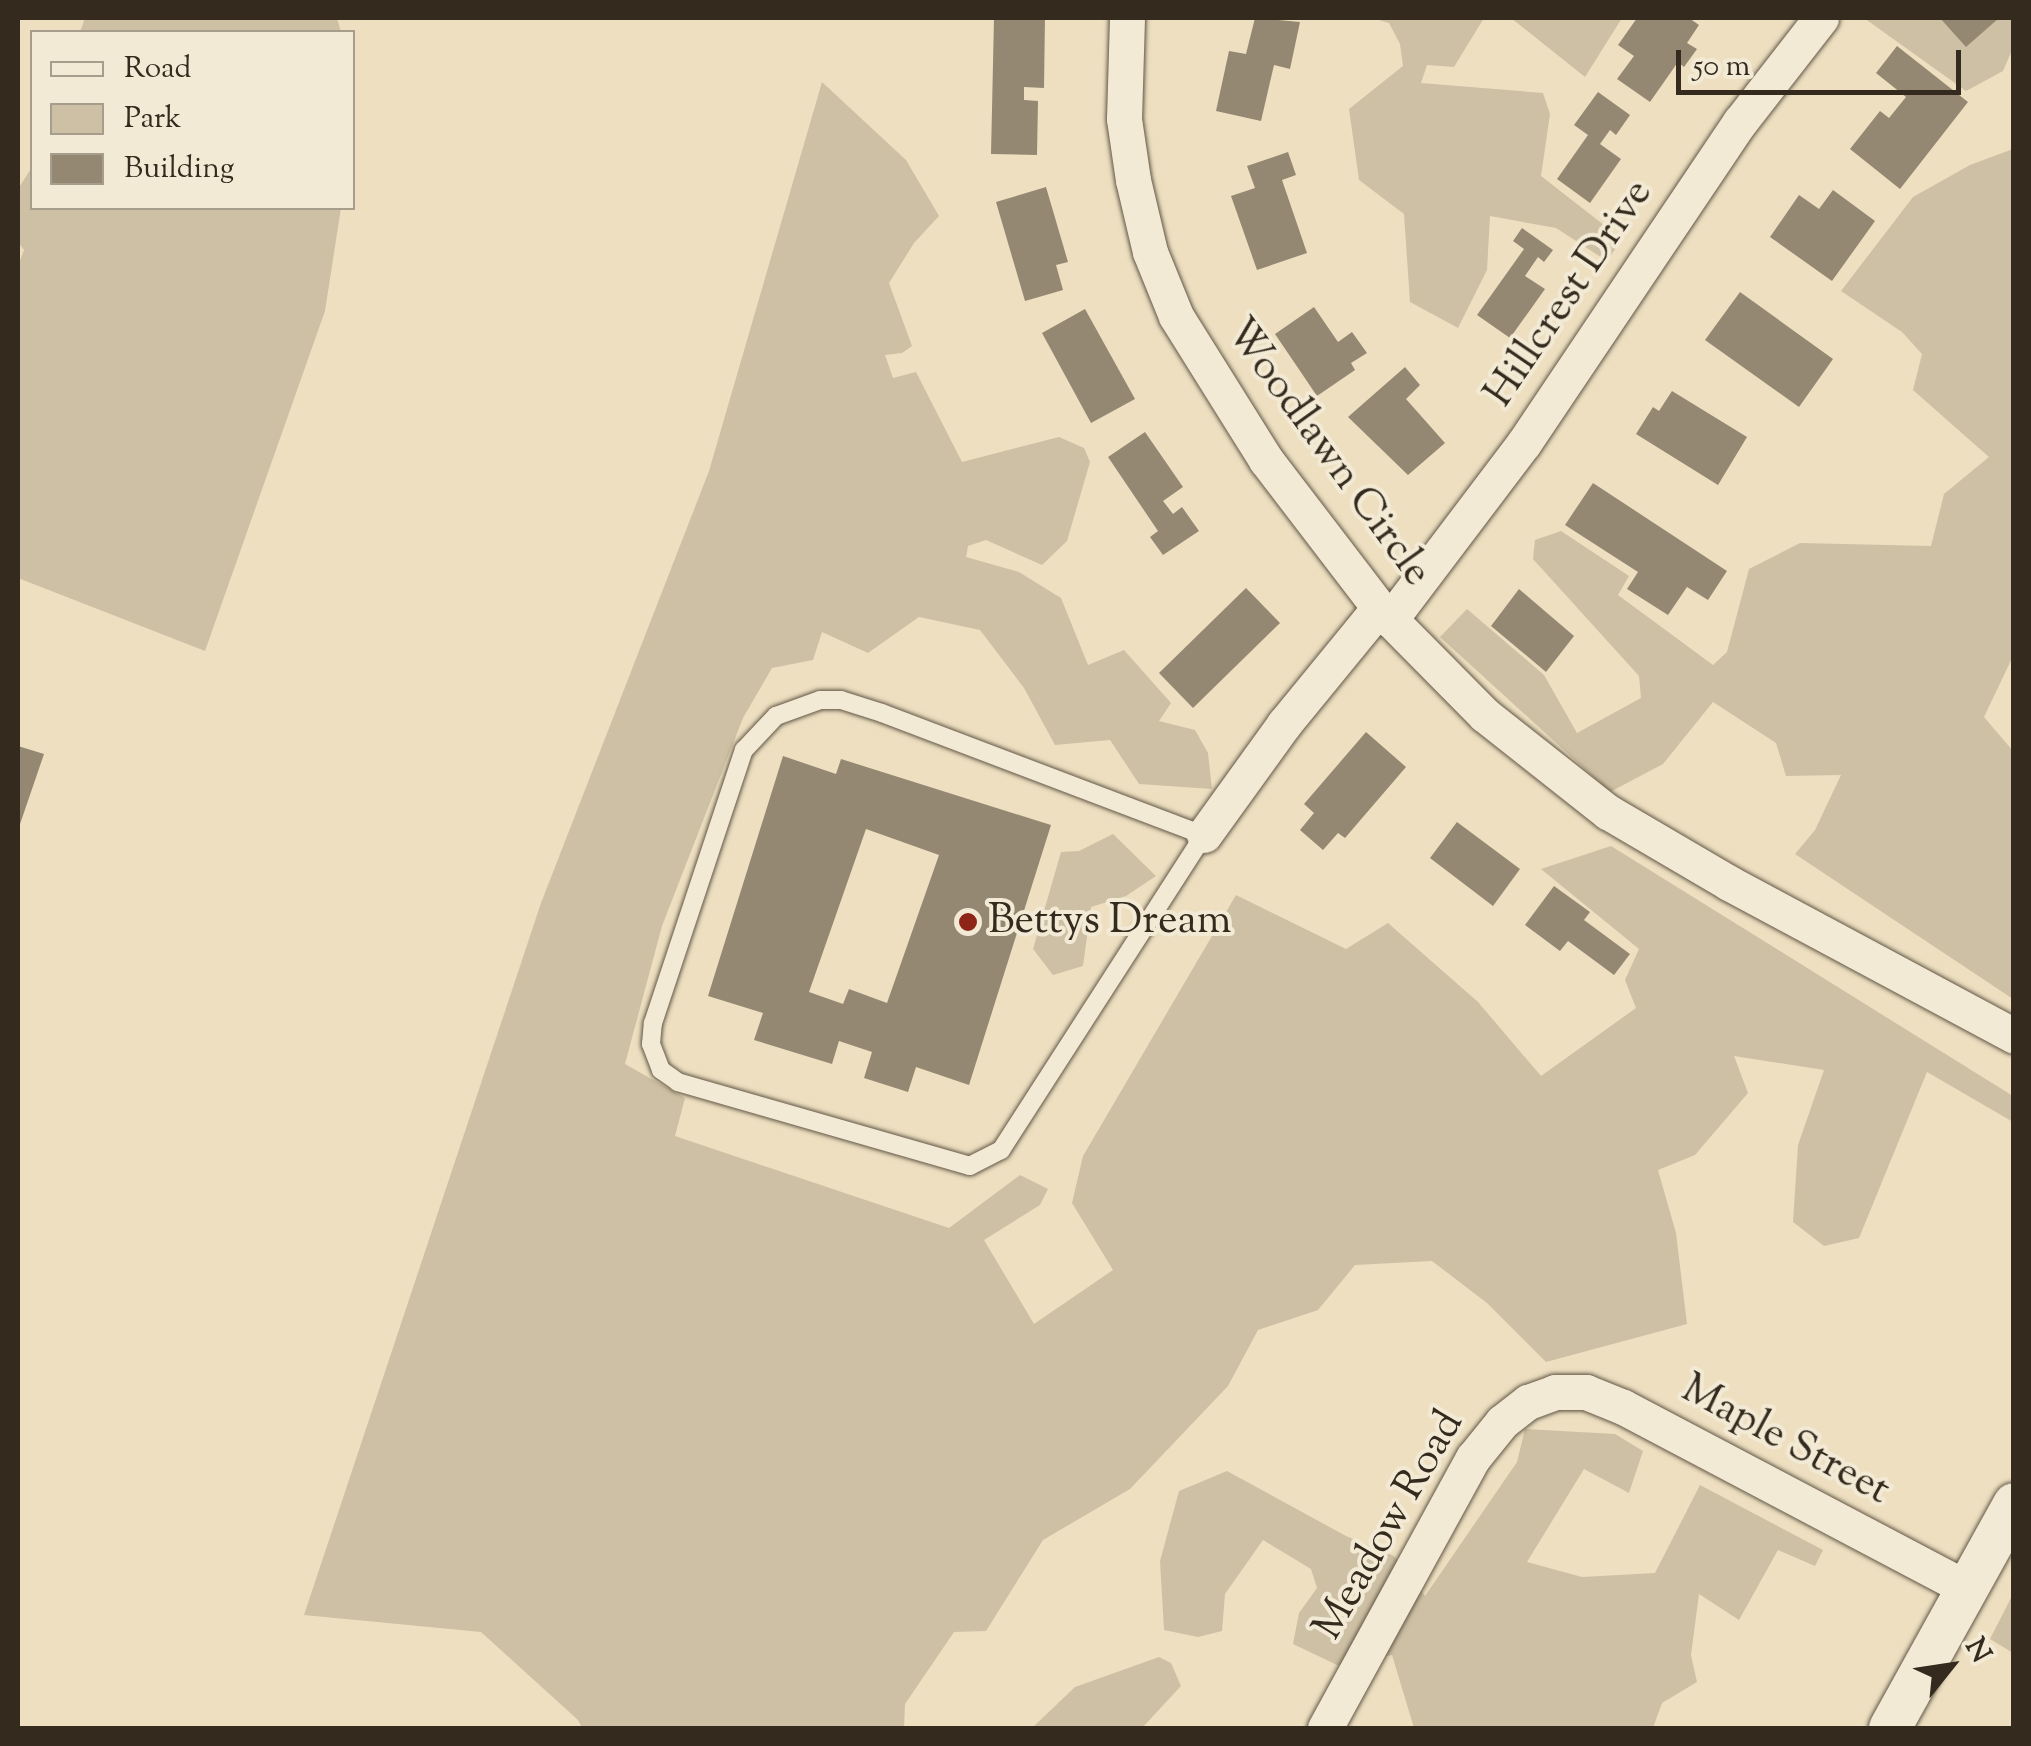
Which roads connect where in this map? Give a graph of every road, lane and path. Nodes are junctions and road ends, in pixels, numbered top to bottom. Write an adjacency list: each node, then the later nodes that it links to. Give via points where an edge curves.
1 (1127, 18): 3 (street, Woodlawn Circle, via 1124,119 1132,180 1150,252 1176,316 1266,460)
2 (1821, 18): 3 (street, Hillcrest Drive, via 1740,122 1524,443)
3 (1385, 614): 4 (street, Hillcrest Drive, via 1284,724); 5 (street, Woodlawn Circle, via 1484,715 1608,812)
4 (1204, 835): 4 (lane, via 1001,1150 970,1166 696,1088 661,1070 651,1044 653,1023 744,750 776,716 820,700 841,700)
5 (2014, 1036)
6 (1555, 1392): 8 (street, Maple Street, via 1586,1392 1623,1406); 9 (street, Meadow Road, via 1502,1422 1473,1458)
7 (2014, 1504): 8 (street)
8 (1967, 1588): 10 (street)
9 (1325, 1728)
10 (1890, 1728)

